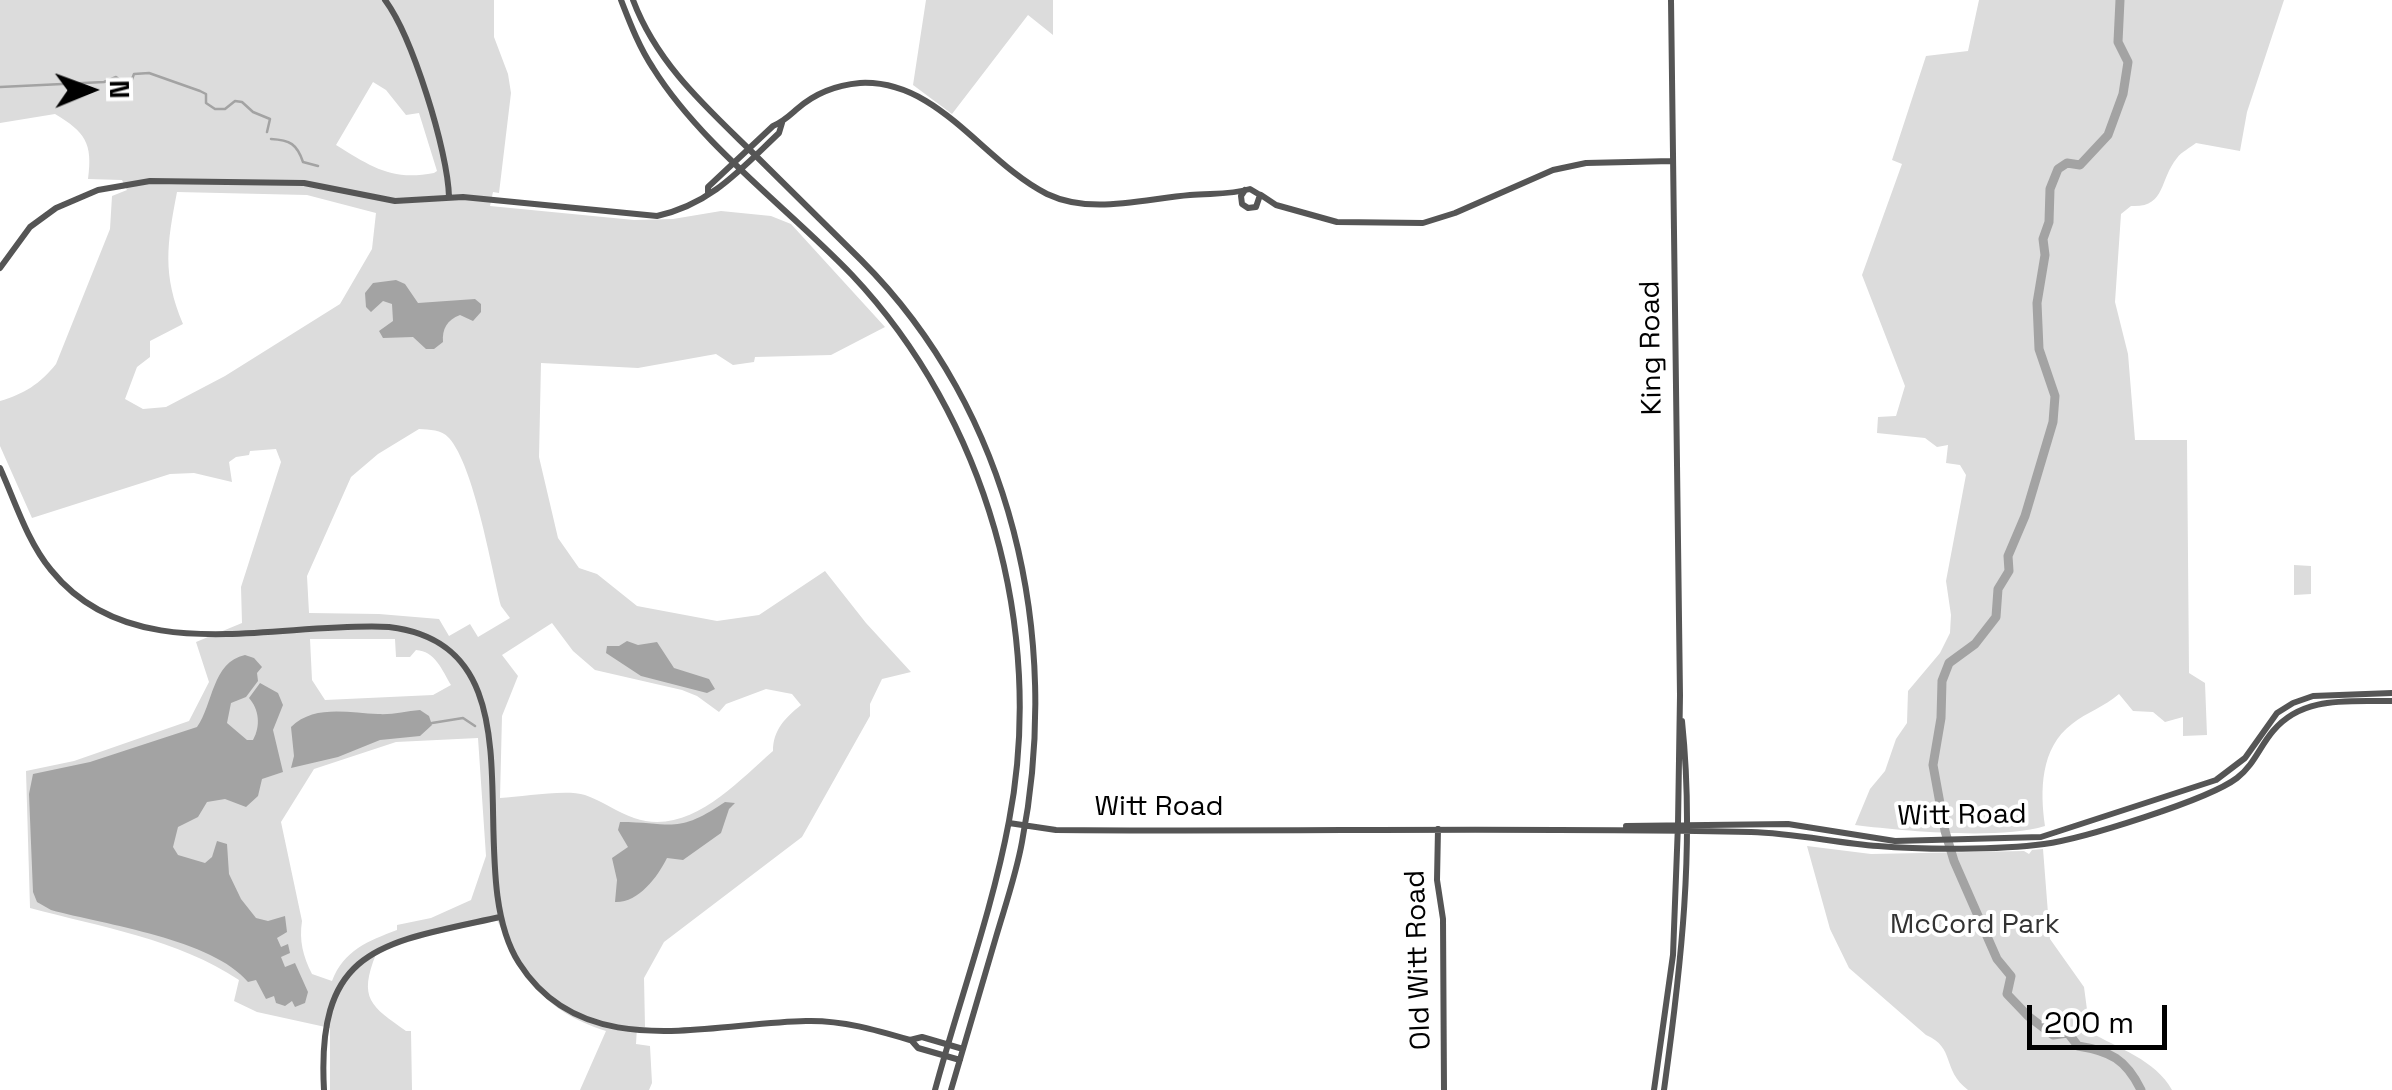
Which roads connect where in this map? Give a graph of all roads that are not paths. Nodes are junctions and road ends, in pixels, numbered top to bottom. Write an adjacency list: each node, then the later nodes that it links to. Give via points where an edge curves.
1 (385, 0): 11 (street, via 403,28 438,134)
2 (621, 0): 7 (street, via 653,69)
3 (633, 0): 5 (street, via 681,82)
4 (1672, 0): 6 (street, King Road)
5 (752, 152): 7 (street); 10 (street, via 803,104 830,89 888,85 922,98 1051,196 1089,205); 15 (street)
6 (1672, 161): 13 (street, via 1552,170 1423,223 1337,222); 27 (street, King Road, via 1680,695 1687,759)
7 (739, 165): 11 (street, via 708,194 658,216); 17 (street)
8 (1245, 190): 9 (street); 10 (street); 12 (street)
9 (1259, 193): 13 (street); 14 (street)
10 (1224, 194): 12 (street)
11 (449, 197): 16 (street, via 395,200 304,182 131,182 40,218)
12 (1242, 204): 14 (street)
13 (1276, 205): 14 (street)
14 (1256, 207)
15 (866, 265): 17 (street); 25 (street, via 946,372 991,462 1010,518 1036,659)
16 (0, 268)
17 (853, 276): 24 (street, via 944,404 992,523 1018,658 1019,734)
18 (0, 468): 29 (street, via 50,570 114,620 174,634 400,628 433,638 459,659 478,686 487,720)
19 (2392, 693): 21 (street, Witt Road, via 2303,699 2277,714)
20 (2392, 701): 21 (street, Witt Road, via 2307,705)
21 (2261, 741): 22 (street, Witt Road, via 2216,780); 23 (street, Witt Road, via 2255,760 2236,778)
22 (2141, 806): 23 (street); 28 (street, Witt Road, via 2041,837)
23 (2144, 816): 28 (street, Witt Road, via 2057,842)
24 (1009, 822): 25 (street, Witt Road); 31 (street)
25 (1025, 826): 26 (street, Witt Road); 32 (street)
26 (1438, 828): 27 (street, Witt Road); 38 (street, Old Witt Road)
27 (1682, 828): 28 (street, Witt Road, via 1788,824 1878,843); 39 (street, King Road)
28 (1985, 844)
29 (500, 917): 30 (street, via 519,964 544,992 566,1009 614,1028 838,1022); 35 (street, via 397,941 352,972 325,1021)
30 (910, 1040): 31 (street); 33 (street)
31 (948, 1044): 32 (street); 33 (street)
32 (964, 1049): 34 (street)
33 (944, 1055): 34 (street); 36 (street)
34 (960, 1060): 37 (street)
35 (324, 1090)
36 (934, 1090)
37 (951, 1090)
38 (1444, 1090)
39 (1659, 1090)

